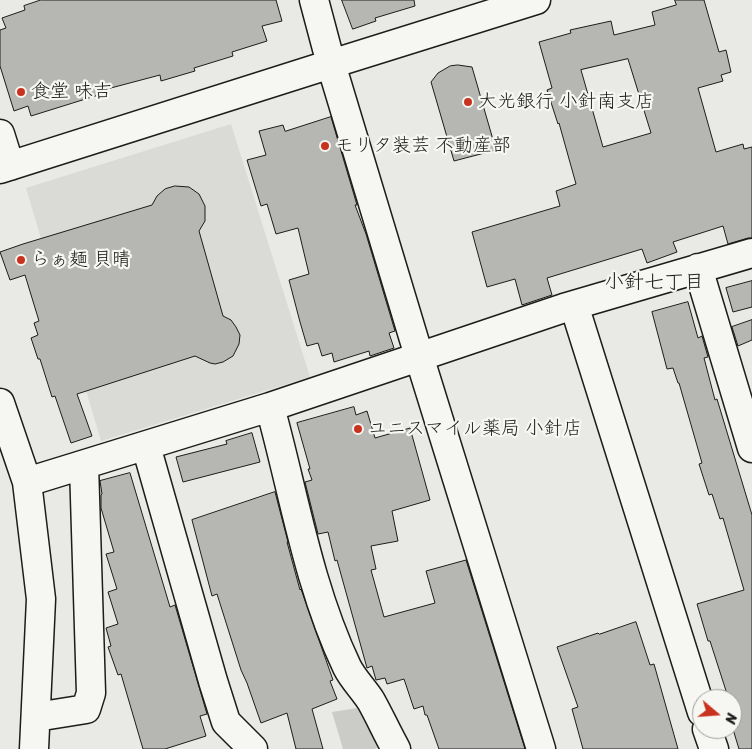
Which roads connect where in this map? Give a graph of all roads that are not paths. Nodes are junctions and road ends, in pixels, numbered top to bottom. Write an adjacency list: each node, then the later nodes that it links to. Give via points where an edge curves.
1 (314, 0): 3 (street)
2 (536, 0): 3 (street)
3 (331, 64): 5 (street); 9 (street)
4 (0, 134): 5 (street)
5 (5, 168)
6 (752, 253): 7 (street)
7 (698, 268): 8 (street); 13 (street)
8 (574, 304): 9 (street); 16 (street)
9 (419, 356): 11 (street); 21 (street)
10 (0, 403): 15 (street)
11 (270, 407): 12 (street); 20 (street, via 318,597 348,669 371,701)
12 (146, 446): 14 (street); 19 (street, via 226,722)
13 (752, 448)
14 (84, 465): 15 (street); 17 (street, via 91,693 86,709)
15 (27, 482): 17 (street, via 41,599)
16 (695, 689)
17 (36, 717): 18 (street)
18 (34, 749)
19 (253, 749)
20 (396, 749)
21 (541, 749)

